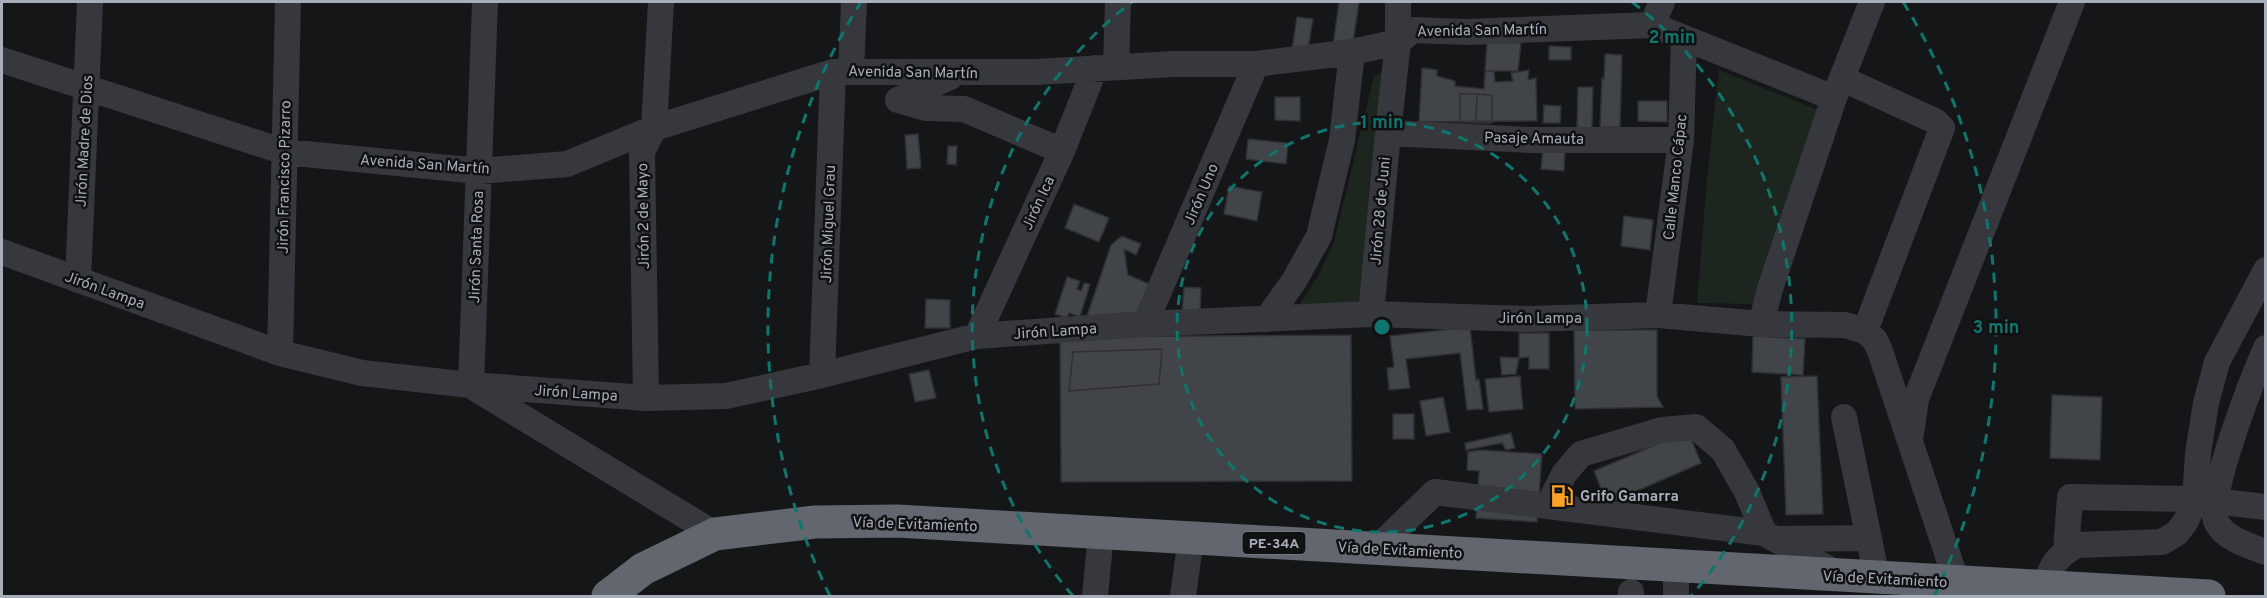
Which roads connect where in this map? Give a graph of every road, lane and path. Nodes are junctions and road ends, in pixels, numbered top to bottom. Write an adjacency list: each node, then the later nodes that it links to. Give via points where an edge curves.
1 (90, 2): 20 (street, Jirón Madre de Dios)
2 (288, 2): 26 (street, Jirón Francisco Pizarro)
3 (485, 2): 27 (street, Jirón Santa Rosa)
4 (661, 2): 22 (street, Jirón 2 de Mayo)
5 (854, 2): 18 (street, Jirón Miguel Grau)
6 (1118, 2): 17 (street, Jirón Ica)
7 (1398, 2): 13 (street, Jirón 28 de Juni)
8 (1662, 2): 11 (street)
9 (1872, 2): 21 (street)
10 (2072, 2): 44 (street, via 1916,399)
11 (1652, 26): 12 (street, Avenida San Martín); 13 (street, Avenida San Martín, via 1413,30)
12 (1684, 38): 21 (street, Avenida San Martín); 24 (street, Calle Manco Cápac)
13 (1398, 42): 14 (street, Avenida San Martín); 23 (street, Jirón 28 de Juni)
14 (1352, 52): 16 (street, Avenida San Martín); 33 (street, via 1342,140 1319,236)
15 (2, 60): 20 (street, Avenida San Martín)
16 (1256, 64): 17 (street, Avenida San Martín); 34 (street, Jirón Uno)
17 (1106, 68): 19 (street, Avenida San Martín); 25 (street, Jirón Ica)
18 (842, 72): 19 (street, Avenida San Martín); 22 (street, Avenida San Martín); 40 (street, Jirón Miguel Grau)
19 (957, 74): 25 (street, via 898,100 926,108 964,109)
20 (86, 87): 26 (street, Avenida San Martín); 30 (street, Jirón Madre de Dios)
21 (1839, 88): 35 (street); 36 (street, Avenida San Martín, via 1935,121 1942,128)
22 (654, 128): 27 (street, Avenida San Martín, via 567,164); 42 (street, Jirón 2 de Mayo, via 642,152)
23 (1388, 133): 24 (street, Pasaje Amauta, via 1531,140); 31 (street, Jirón 28 de Juni)
24 (1680, 140): 32 (street, Calle Manco Cápac)
25 (1062, 151): 37 (street, Jirón Ica)
26 (285, 152): 27 (street, Avenida San Martín); 39 (street, Jirón Francisco Pizarro)
27 (479, 171): 41 (street, Jirón Santa Rosa)
28 (2, 252): 30 (street, Jirón Lampa)
29 (2265, 270): 45 (street, via 2217,362 2198,453)
30 (78, 280): 39 (street, Jirón Lampa)
31 (1371, 314): 32 (street, Jirón Lampa, via 1528,319); 33 (street, Jirón Lampa)
32 (1658, 315): 35 (street, Jirón Lampa)
33 (1267, 319): 34 (street, Jirón Lampa)
34 (1145, 324): 37 (street, Jirón Lampa)
35 (1761, 324): 36 (street, Jirón Lampa, via 1845,325)
36 (1865, 331): 44 (street, via 1880,351)
37 (977, 336): 40 (street, Jirón Lampa)
38 (2265, 348): 45 (street)
39 (280, 353): 41 (street, Jirón Lampa, via 362,372)
40 (822, 375): 42 (street, Jirón Lampa, via 726,396)
41 (471, 385): 42 (street, Jirón Lampa); 49 (street)
42 (646, 398)
43 (1844, 417): 51 (street)
44 (1911, 440): 58 (street)
45 (2205, 500): 47 (street); 54 (street, via 2177,533 2162,542 2077,545); 54 (street, via 2070,497); 55 (street, via 2225,533)
46 (1548, 506): 50 (street); 50 (street, via 1564,474 1581,454 1662,430 1696,427 1723,450); 53 (street, via 1435,492)
47 (2265, 507)
48 (1101, 533): 49 (highway, Vía de Evitamiento / PE-34A, via 897,521 814,522); 52 (highway, Vía de Evitamiento / PE-34A); 61 (street)
49 (715, 534): 60 (highway, Vía de Evitamiento / PE-34A, via 643,569)
50 (1771, 536): 51 (street); 57 (street)
51 (1869, 537): 57 (street)
52 (1191, 538): 53 (highway, Vía de Evitamiento / PE-34A); 62 (street)
53 (1376, 549): 56 (highway, Vía de Evitamiento / PE-34A)
54 (2066, 551): 59 (street, via 2052,564)
55 (2265, 552)
56 (1676, 581): 57 (highway, Vía de Evitamiento / PE-34A)
57 (1858, 582): 58 (highway, Vía de Evitamiento / PE-34A)
58 (1957, 583): 59 (highway, Vía de Evitamiento / PE-34A)
59 (2044, 588): 63 (highway, Vía de Evitamiento / PE-34A)
60 (622, 591)
61 (1095, 597)
62 (1183, 597)
63 (2209, 597)

